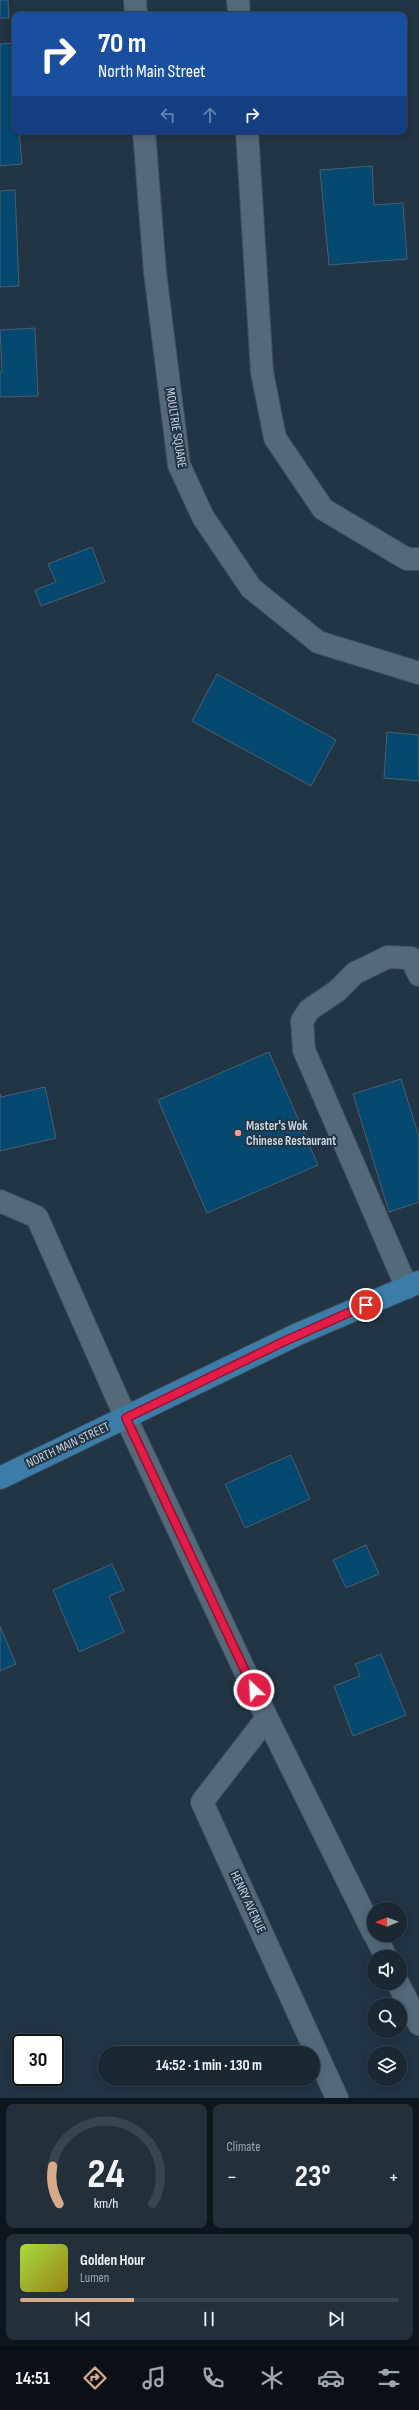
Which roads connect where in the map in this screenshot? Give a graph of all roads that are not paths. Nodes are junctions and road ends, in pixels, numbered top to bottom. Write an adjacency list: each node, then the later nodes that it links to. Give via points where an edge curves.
1 (135, 0): 3 (street)
2 (238, 0): 4 (street)
3 (136, 12)
4 (239, 12)
5 (144, 134): 8 (street, MOULTRIE SQUARE, via 155,272 179,465 202,517 251,588 318,642)
6 (247, 134): 7 (street, via 262,372 275,438 323,509 407,559)
7 (419, 559)
8 (419, 673)
9 (419, 975): 11 (street, via 411,958 388,957 355,973 337,991 309,1010 302,1021 304,1050)
10 (0, 1201): 12 (street, via 37,1217)
11 (413, 1285): 12 (main road, NORTH MAIN STREET, via 291,1338)
12 (126, 1418): 13 (main road, NORTH MAIN STREET); 14 (street)
13 (0, 1478)
14 (267, 1718): 15 (street); 18 (street, HENRY AVENUE, via 202,1802)
15 (367, 1920)
16 (402, 1990): 17 (street)
17 (419, 2024)
18 (337, 2098)

